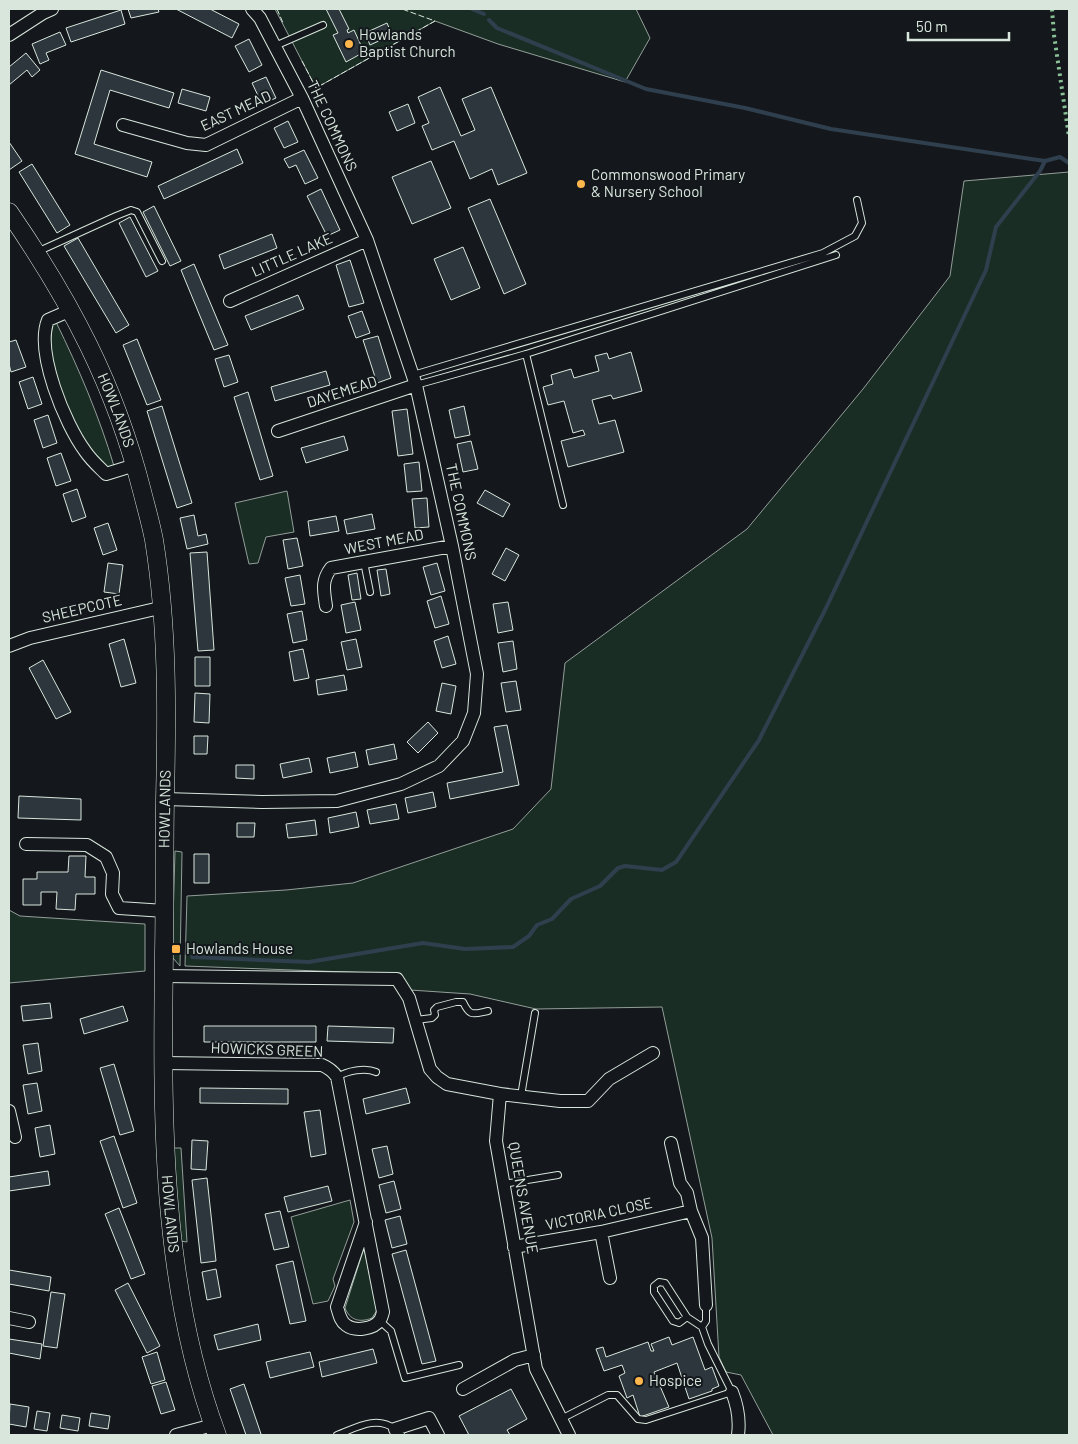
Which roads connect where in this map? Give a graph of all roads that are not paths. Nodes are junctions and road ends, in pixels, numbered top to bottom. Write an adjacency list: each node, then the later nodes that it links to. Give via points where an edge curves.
1 (52, 9): 4 (street)
2 (252, 9): 5 (street, THE COMMONS)
3 (323, 25): 5 (lane)
4 (9, 35)
5 (275, 46): 6 (street, THE COMMONS)
6 (302, 98): 7 (street, EAST MEAD, via 206,144 187,143); 10 (street, THE COMMONS)
7 (123, 125)
8 (857, 200): 17 (lane, via 862,223 855,236 823,253)
9 (9, 212): 11 (street, HOWLANDS)
10 (367, 240): 14 (street, LITTLE LAKE); 17 (street, THE COMMONS)
11 (36, 253): 13 (lane, via 131,210 137,212); 15 (street, HOWLANDS)
12 (836, 255): 16 (lane)
13 (162, 261)
14 (230, 300)
15 (71, 310): 19 (street, HOWLANDS, via 107,383); 19 (street, via 48,320 45,327 51,381 67,421 85,452 106,474)
16 (526, 354): 17 (lane); 20 (lane)
17 (415, 380): 18 (street, DAYEMEAD); 21 (street, THE COMMONS)
18 (278, 431)
19 (135, 465): 25 (street, HOWLANDS, via 154,537)
20 (563, 505)
21 (452, 546): 22 (street, WEST MEAD); 27 (street, THE COMMONS, via 477,674 474,713 463,741 439,766 402,784 337,801)
22 (364, 562): 23 (lane); 24 (street, WEST MEAD, via 331,568 323,583)
23 (370, 592)
24 (326, 606)
25 (164, 607): 26 (street, SHEEPCOTE, via 30,638); 27 (street, HOWLANDS, via 167,694)
26 (9, 646)
27 (165, 799): 29 (street, HOWLANDS)
28 (26, 844): 29 (street, via 87,845 106,857 113,873 112,894 119,908)
29 (165, 912): 30 (street, HOWLANDS)
30 (164, 976): 33 (street, via 397,979 409,998); 35 (street, HOWLANDS)
31 (488, 1011): 33 (lane, via 472,1014 463,1002 456,1002 436,1007 432,1018)
32 (535, 1012): 39 (lane)
33 (416, 1020): 38 (street, via 430,1069 437,1077 448,1084)
34 (653, 1053): 39 (street, via 609,1079 588,1101)
35 (163, 1063): 37 (street, HOWICKS GREEN, via 322,1065); 61 (street, HOWLANDS, via 168,1184 178,1288 199,1379)
36 (376, 1072): 37 (lane, via 344,1073)
37 (337, 1077): 46 (street, HOWICKS GREEN)
38 (500, 1094): 39 (street); 44 (street, QUEENS AVENUE, via 496,1141)
39 (521, 1096)
40 (9, 1111): 41 (street)
41 (15, 1137)
42 (671, 1143): 45 (street, via 680,1183 687,1193)
43 (558, 1175): 44 (lane)
44 (504, 1184): 48 (street, QUEENS AVENUE)
45 (691, 1211): 47 (street, VICTORIA CLOSE); 50 (street, via 702,1238)
46 (366, 1222): 53 (street, HOWICKS GREEN, via 383,1312); 53 (street, HOWICKS GREEN, via 338,1307 340,1317 353,1328 364,1328)
47 (601, 1232): 48 (street, VICTORIA CLOSE); 49 (street)
48 (514, 1247): 56 (street, QUEENS AVENUE)
49 (610, 1278)
50 (706, 1305): 55 (lane, via 706,1321)
51 (687, 1317): 51 (lane, via 666,1283 659,1282 654,1286 654,1292 672,1321 679,1323); 55 (lane)
52 (9, 1318): 54 (street)
53 (380, 1320): 57 (lane, via 392,1330 405,1378)
54 (29, 1322)
55 (702, 1327): 59 (lane)
56 (534, 1355): 58 (street, via 515,1360); 60 (street, QUEENS AVENUE, via 536,1369)
57 (459, 1365)
58 (463, 1389)
59 (732, 1392): 60 (lane, via 646,1420 638,1419 617,1395 608,1395); 67 (street, via 738,1407)
60 (561, 1419): 66 (street, QUEENS AVENUE)
61 (215, 1430): 63 (street)
62 (396, 1432): 64 (lane, via 388,1424 366,1423); 65 (street, via 429,1418)
63 (176, 1435)
64 (337, 1435)
65 (438, 1435)
66 (569, 1435)
67 (738, 1435)

